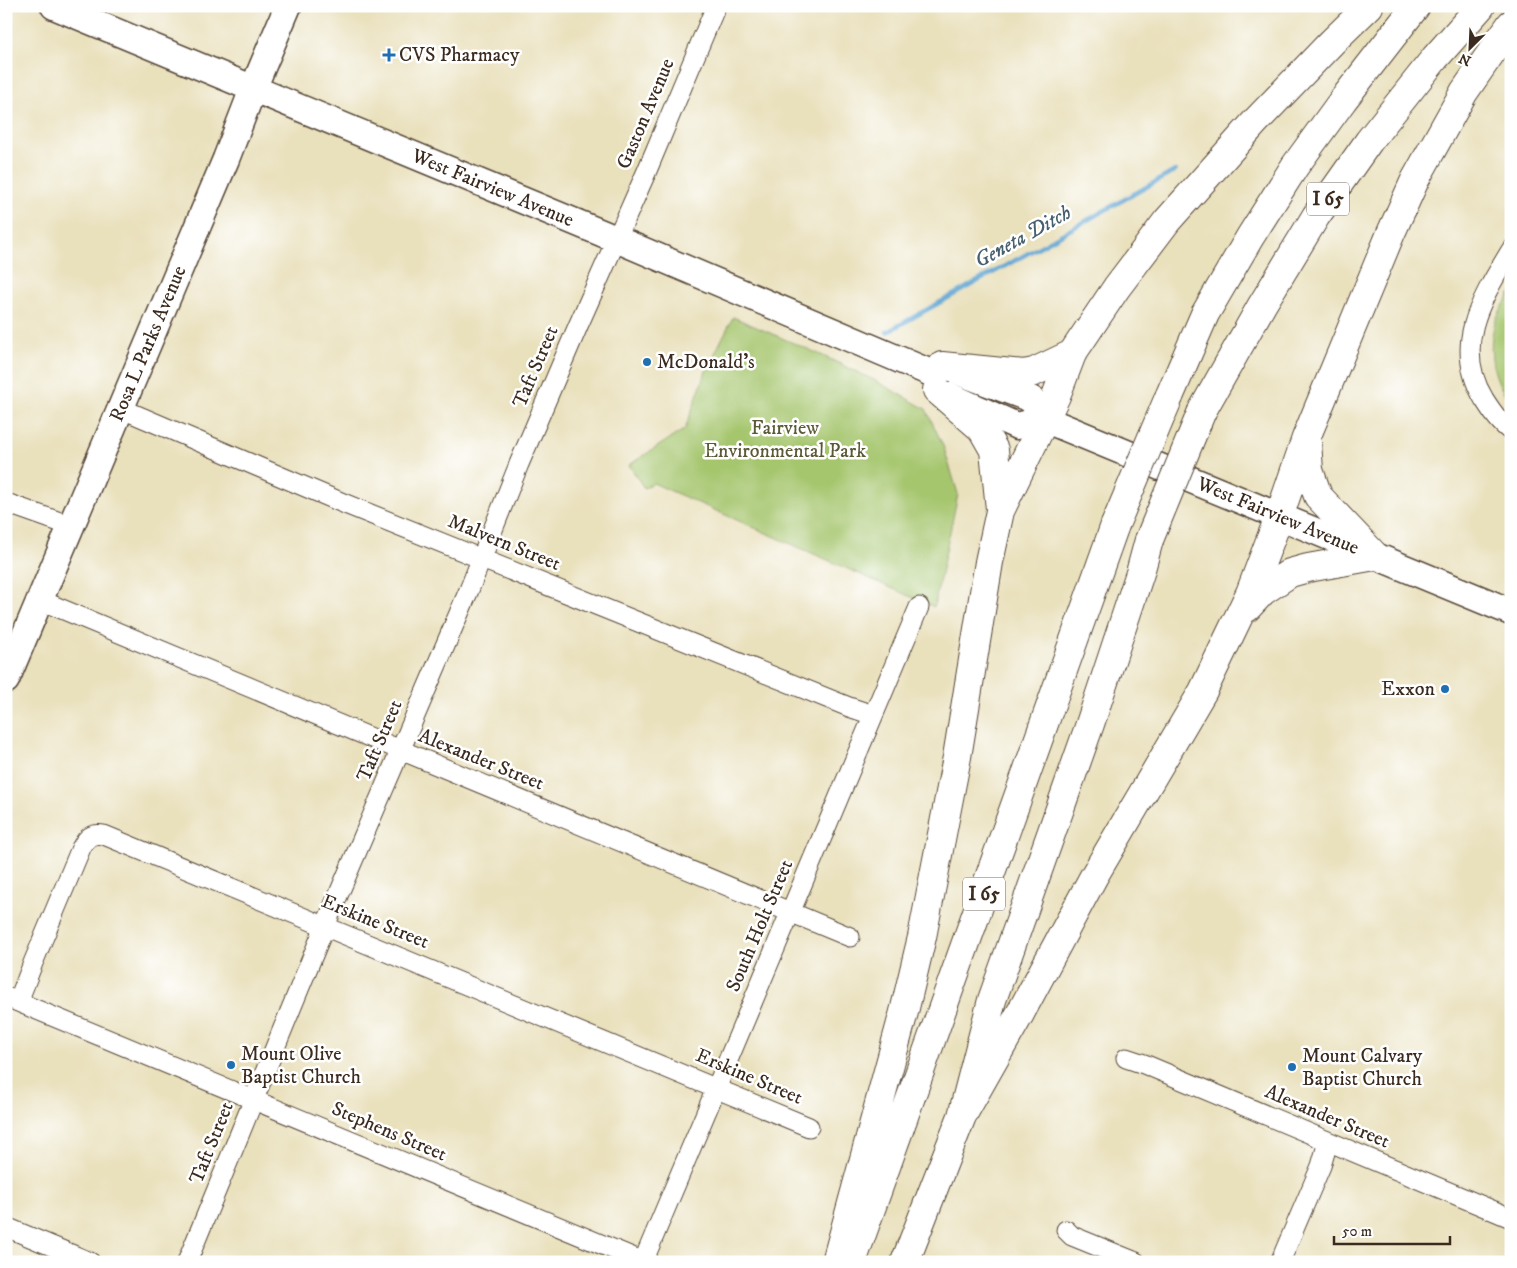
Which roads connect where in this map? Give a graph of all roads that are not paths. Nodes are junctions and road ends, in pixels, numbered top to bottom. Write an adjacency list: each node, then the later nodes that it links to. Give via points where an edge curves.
1 (54, 6): 8 (main road, West Fairview Avenue)
2 (288, 6): 8 (main road, Rosa L Parks Avenue)
3 (716, 6): 9 (street, Gaston Avenue)
4 (1369, 6): 11 (highway, via 1256,121 1167,221)
5 (1416, 6): 47 (highway, I 65, bridge, via 1296,166 1205,314 1115,525)
6 (1481, 6): 37 (highway, I 65, bridge, via 1375,134 1316,216 1202,411 1149,540 1090,724 992,1000)
7 (1511, 24): 16 (highway, via 1464,92 1415,180)
8 (253, 89): 9 (main road, West Fairview Avenue); 13 (main road, Rosa L Parks Avenue)
9 (616, 239): 12 (main road, West Fairview Avenue); 22 (street, Taft Street)
10 (1511, 250): 15 (street, via 1482,298 1472,326 1470,357 1475,384 1489,407)
11 (1072, 354): 12 (highway, via 1024,374); 14 (highway)
12 (937, 376): 14 (main road, West Fairview Avenue, via 1017,426); 18 (highway, via 982,429 994,450)
13 (120, 408): 20 (main road, Rosa L Parks Avenue); 22 (street, Malvern Street)
14 (1044, 419): 18 (highway); 19 (main road, West Fairview Avenue)
15 (1511, 431)
16 (1306, 438): 19 (highway); 21 (highway, via 1310,470 1318,496)
17 (6, 503): 20 (street)
18 (1000, 511): 46 (highway, via 922,936)
19 (1279, 517): 21 (main road, West Fairview Avenue); 26 (highway)
20 (71, 526): 23 (main road, Rosa L Parks Avenue)
21 (1375, 556): 25 (main road, West Fairview Avenue); 26 (highway, via 1290,573 1264,591)
22 (481, 558): 28 (street, Malvern Street); 29 (street, Taft Street)
23 (40, 600): 27 (main road, Rosa L Parks Avenue); 29 (street, Alexander Street)
24 (919, 607): 28 (street, South Holt Street)
25 (1511, 612)
26 (1239, 616): 37 (highway, via 1203,691 1094,876)
27 (6, 680)
28 (873, 715): 30 (street, South Holt Street)
29 (400, 751): 30 (street, Alexander Street); 31 (street, Taft Street)
30 (790, 912): 32 (street, Alexander Street); 35 (street, South Holt Street)
31 (325, 926): 33 (street, Erskine Street, via 97,834 88,837 81,848 33,963); 35 (street, Erskine Street); 36 (street, Taft Street)
32 (850, 936)
33 (12, 1000): 36 (street, Stephens Street)
34 (1126, 1058): 39 (street, Alexander Street)
35 (716, 1088): 38 (street, Erskine Street); 45 (street, South Holt Street)
36 (254, 1100): 44 (street, Taft Street); 45 (street, Stephens Street)
37 (962, 1116): 48 (highway, I 65)
38 (809, 1127)
39 (1328, 1142): 40 (street, Alexander Street); 50 (street)
40 (1511, 1218)
41 (6, 1227): 43 (street)
42 (1066, 1230): 49 (street, via 1072,1236)
43 (90, 1262)
44 (187, 1262)
45 (643, 1262)
46 (836, 1262)
47 (852, 1262)
48 (905, 1262)
49 (1136, 1262)
50 (1280, 1262)

